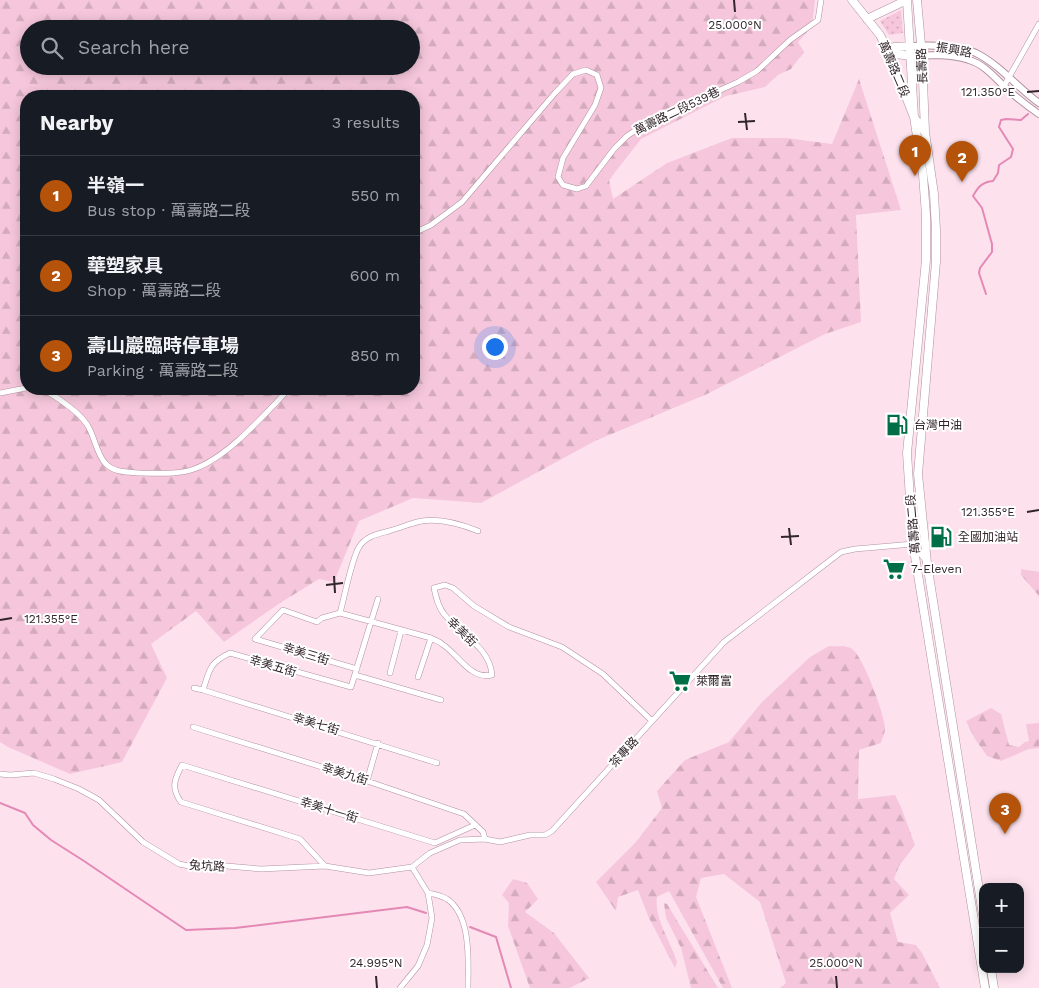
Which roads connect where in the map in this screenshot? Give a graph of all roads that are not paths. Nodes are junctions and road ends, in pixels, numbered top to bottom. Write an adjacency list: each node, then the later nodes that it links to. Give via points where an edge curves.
1 (821, 0): 18 (street, 萬壽路二段539巷, via 818,20 790,40 757,71 645,124 614,149 586,186 577,189 563,185 558,177 563,158 595,105 601,88 597,75 586,70 573,74 462,202)
2 (852, 0): 5 (main road, 萬壽路二段)
3 (907, 0): 5 (main road); 7 (main road, 長壽路)
4 (917, 0): 8 (main road, 長壽路)
5 (867, 19): 9 (main road, 萬壽路二段)
6 (1039, 24): 12 (street)
7 (911, 46): 8 (street, 振興路); 9 (main road, via 894,46); 11 (main road, 長壽路)
8 (921, 46): 10 (main road, 長壽路); 12 (street, 振興路, via 969,51 994,64)
9 (889, 53): 11 (main road); 16 (main road, 萬壽路二段)
10 (922, 55): 11 (street, 振興路); 13 (street, 振興路, via 968,59 986,69); 17 (main road, 長壽路)
11 (911, 56): 16 (main road, 長壽路)
12 (1009, 79): 13 (street); 14 (street, 振興路)
13 (1004, 86): 15 (street, 振興路)
14 (1039, 104)
15 (1039, 114)
16 (914, 117): 17 (main road, 萬壽路二段); 24 (main road, 萬壽路二段, via 923,176 926,260 907,453)
17 (925, 132): 25 (main road, 萬壽路二段, via 936,230 918,474)
18 (420, 231)
19 (20, 389): 20 (street)
20 (0, 393)
21 (52, 395): 22 (street, via 85,420 101,457 110,468 122,472 154,473 183,472 211,462)
22 (284, 395)
23 (478, 531): 27 (street, via 451,522 423,521 366,540 356,555)
24 (913, 544): 25 (street); 37 (street, 茶專路, via 841,552 724,642); 52 (main road, 萬壽路二段)
25 (927, 563): 47 (main road, 萬壽路二段)
26 (378, 599): 28 (street)
27 (340, 613): 28 (street, 幸美街); 31 (street, 幸美三街, via 318,622 283,610 255,639)
28 (372, 622): 29 (street, 幸美街); 31 (street)
29 (401, 631): 30 (street, 幸美街); 32 (street)
30 (430, 638): 33 (street); 37 (street, 幸美街, via 442,644 471,670 484,677 492,675 489,660 438,605 434,588 445,585 509,627 562,647 595,668)
31 (356, 672): 35 (street, 幸美五街, via 351,687 230,653 211,666); 36 (street, 幸美三街)
32 (390, 673)
33 (418, 677)
34 (194, 688): 35 (street, 幸美七街)
35 (204, 690): 39 (street, 幸美七街)
36 (440, 700)
37 (651, 720): 44 (street, 茶專路, via 552,831 500,842)
38 (193, 727): 42 (street, 幸美九街)
39 (378, 744): 40 (street, 幸美七街); 42 (street)
40 (437, 762)
41 (0, 774): 45 (street, 兔坑路, via 34,773 79,789 99,800 143,842 179,864 261,869)
42 (367, 781): 43 (street, 幸美九街, via 464,814)
43 (475, 825): 44 (street, 幸美九街); 45 (street, 幸美十一街, via 435,843 182,765 175,778 174,793 181,802 300,839)
44 (485, 839): 46 (street, 茶專路, via 452,843)
45 (325, 866): 46 (street, 兔坑路, via 369,873)
46 (412, 867): 48 (street)
47 (979, 891)
48 (428, 892): 50 (street, via 432,918 427,946 418,966); 51 (street, via 447,899 459,912 465,930)
49 (992, 973): 53 (main road)
50 (400, 988)
51 (468, 988)
52 (985, 988)
53 (994, 988)

